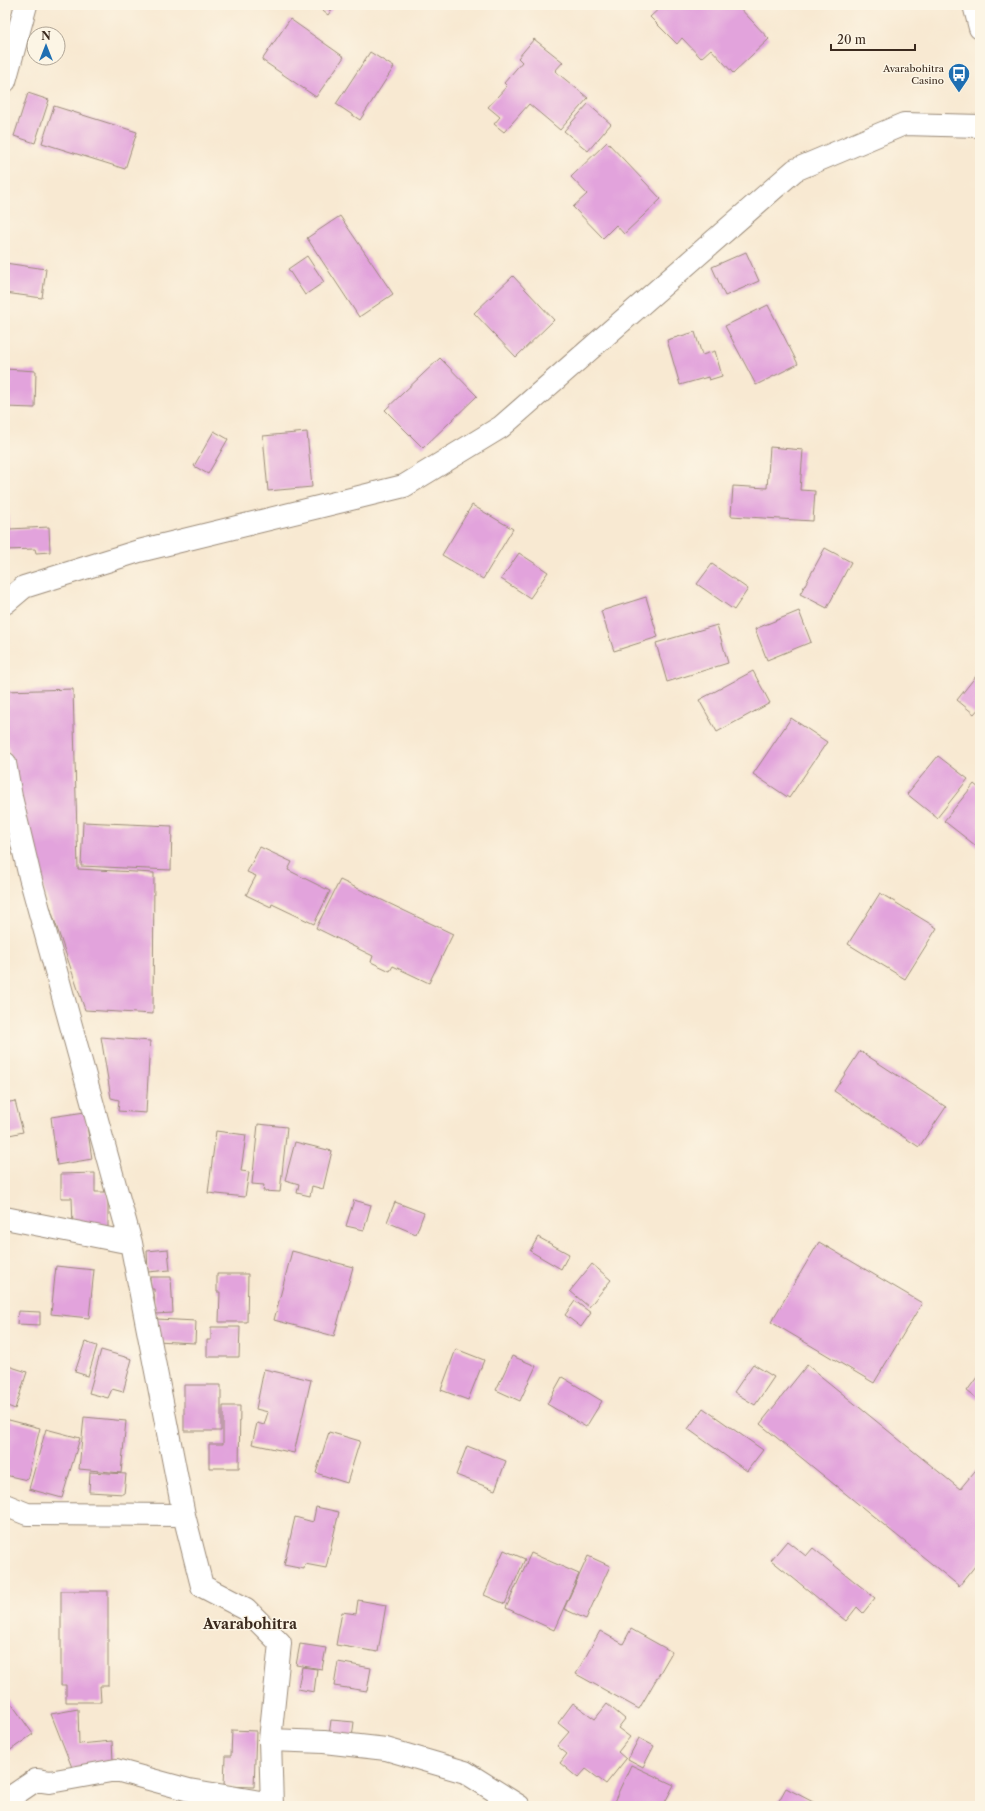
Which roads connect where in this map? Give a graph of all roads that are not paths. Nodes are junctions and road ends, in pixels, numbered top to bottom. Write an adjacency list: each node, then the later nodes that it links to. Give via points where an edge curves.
1 (26, 5): 4 (street)
2 (974, 5): 3 (street)
3 (980, 28)
4 (5, 81)
5 (980, 126): 6 (street, via 904,124 795,170 501,427 404,486 132,553 24,587)
6 (5, 603)
7 (5, 763): 8 (street)
8 (8, 798): 10 (street)
9 (5, 1218): 10 (street)
10 (131, 1243): 12 (street)
11 (5, 1505): 12 (street, via 27,1514)
12 (184, 1515): 13 (street, via 202,1586 246,1609 280,1643)
13 (270, 1740): 15 (street); 16 (street, via 324,1742 386,1749 465,1772)
14 (5, 1801): 15 (street, via 36,1780 50,1782 116,1770 189,1790)
15 (272, 1805)
16 (519, 1806)

